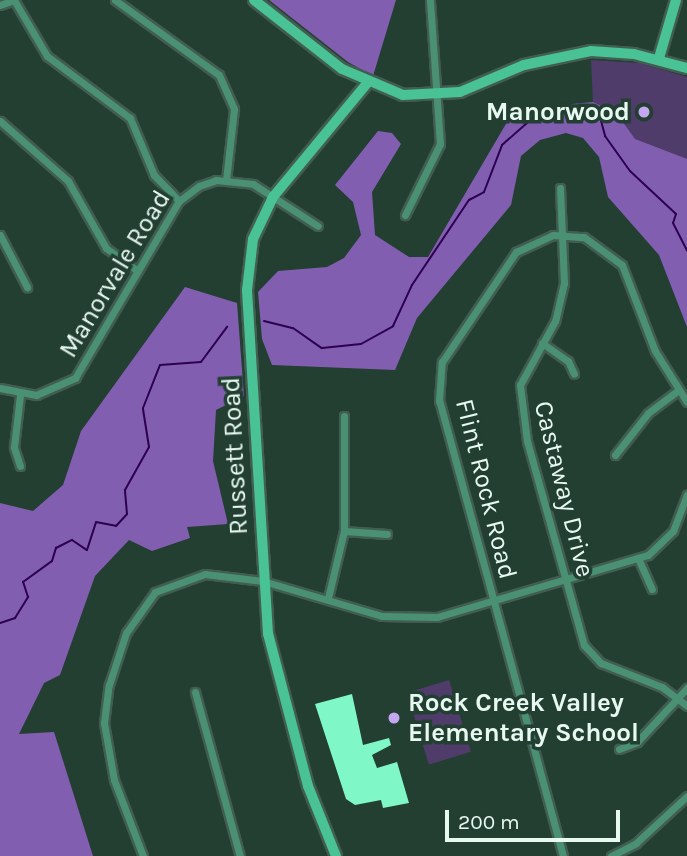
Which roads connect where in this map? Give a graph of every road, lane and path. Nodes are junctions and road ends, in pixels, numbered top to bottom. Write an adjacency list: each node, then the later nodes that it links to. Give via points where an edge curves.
1 (14, 0): 6 (street); 15 (street, via 47,56 130,118 154,175)
2 (115, 0): 12 (street, via 205,60 223,81 235,120)
3 (254, 0): 9 (street)
4 (429, 0): 10 (street)
5 (676, 0): 7 (street)
6 (0, 5)
7 (659, 58): 8 (street); 10 (street, via 564,54)
8 (687, 68)
9 (368, 82): 10 (street, via 403,95); 14 (street, Russett Road)
10 (437, 96): 16 (street, via 440,144)
11 (0, 121): 20 (street, via 68,181 106,248)
12 (226, 180): 14 (street, via 253,184); 15 (street, Manorvale Road, via 199,186)
13 (560, 188): 18 (street, Castaway Drive)
14 (272, 197): 17 (street); 36 (street, Russett Road, via 253,239 247,290)
15 (179, 201): 20 (street, Manorvale Road)
16 (405, 215)
17 (318, 226)
18 (565, 234): 22 (street, Castaway Drive, via 560,305); 25 (street, via 599,244 622,265 655,351); 39 (street, Flint Rock Road, via 528,243 510,258 448,349 439,374 439,401)
19 (0, 235): 21 (street)
20 (138, 271): 26 (street, Manorvale Road, via 75,378 48,393)
21 (27, 287)
22 (542, 343): 23 (street, via 568,361); 35 (street, Castaway Drive, via 524,373 519,406)
23 (574, 374)
24 (0, 388): 26 (street)
25 (678, 390): 27 (street); 29 (street, via 648,413)
26 (20, 395): 30 (street, via 14,447)
27 (687, 402)
28 (344, 416): 32 (street)
29 (614, 455)
30 (20, 466)
31 (687, 495): 34 (street, via 673,531)
32 (344, 531): 33 (street); 38 (street)
33 (387, 534)
34 (638, 558): 35 (street); 37 (street)
35 (565, 580): 39 (street); 42 (street, Castaway Drive, via 593,658)
36 (263, 581): 38 (street); 46 (street, via 205,574 173,581 145,602 126,633 108,685 104,723 114,779); 48 (street, Russett Road, via 271,650 308,786)
37 (652, 589)
38 (328, 598): 39 (street, via 405,619)
39 (493, 601): 49 (street, Flint Rock Road)
40 (687, 688): 42 (street)
41 (195, 692): 47 (street)
42 (678, 698): 43 (street, Castaway Drive); 44 (street, via 637,742)
43 (687, 706)
44 (619, 749)
45 (687, 796): 50 (street, via 636,843)
46 (143, 856)
47 (240, 856)
48 (336, 856)
49 (563, 856)
50 (611, 856)

